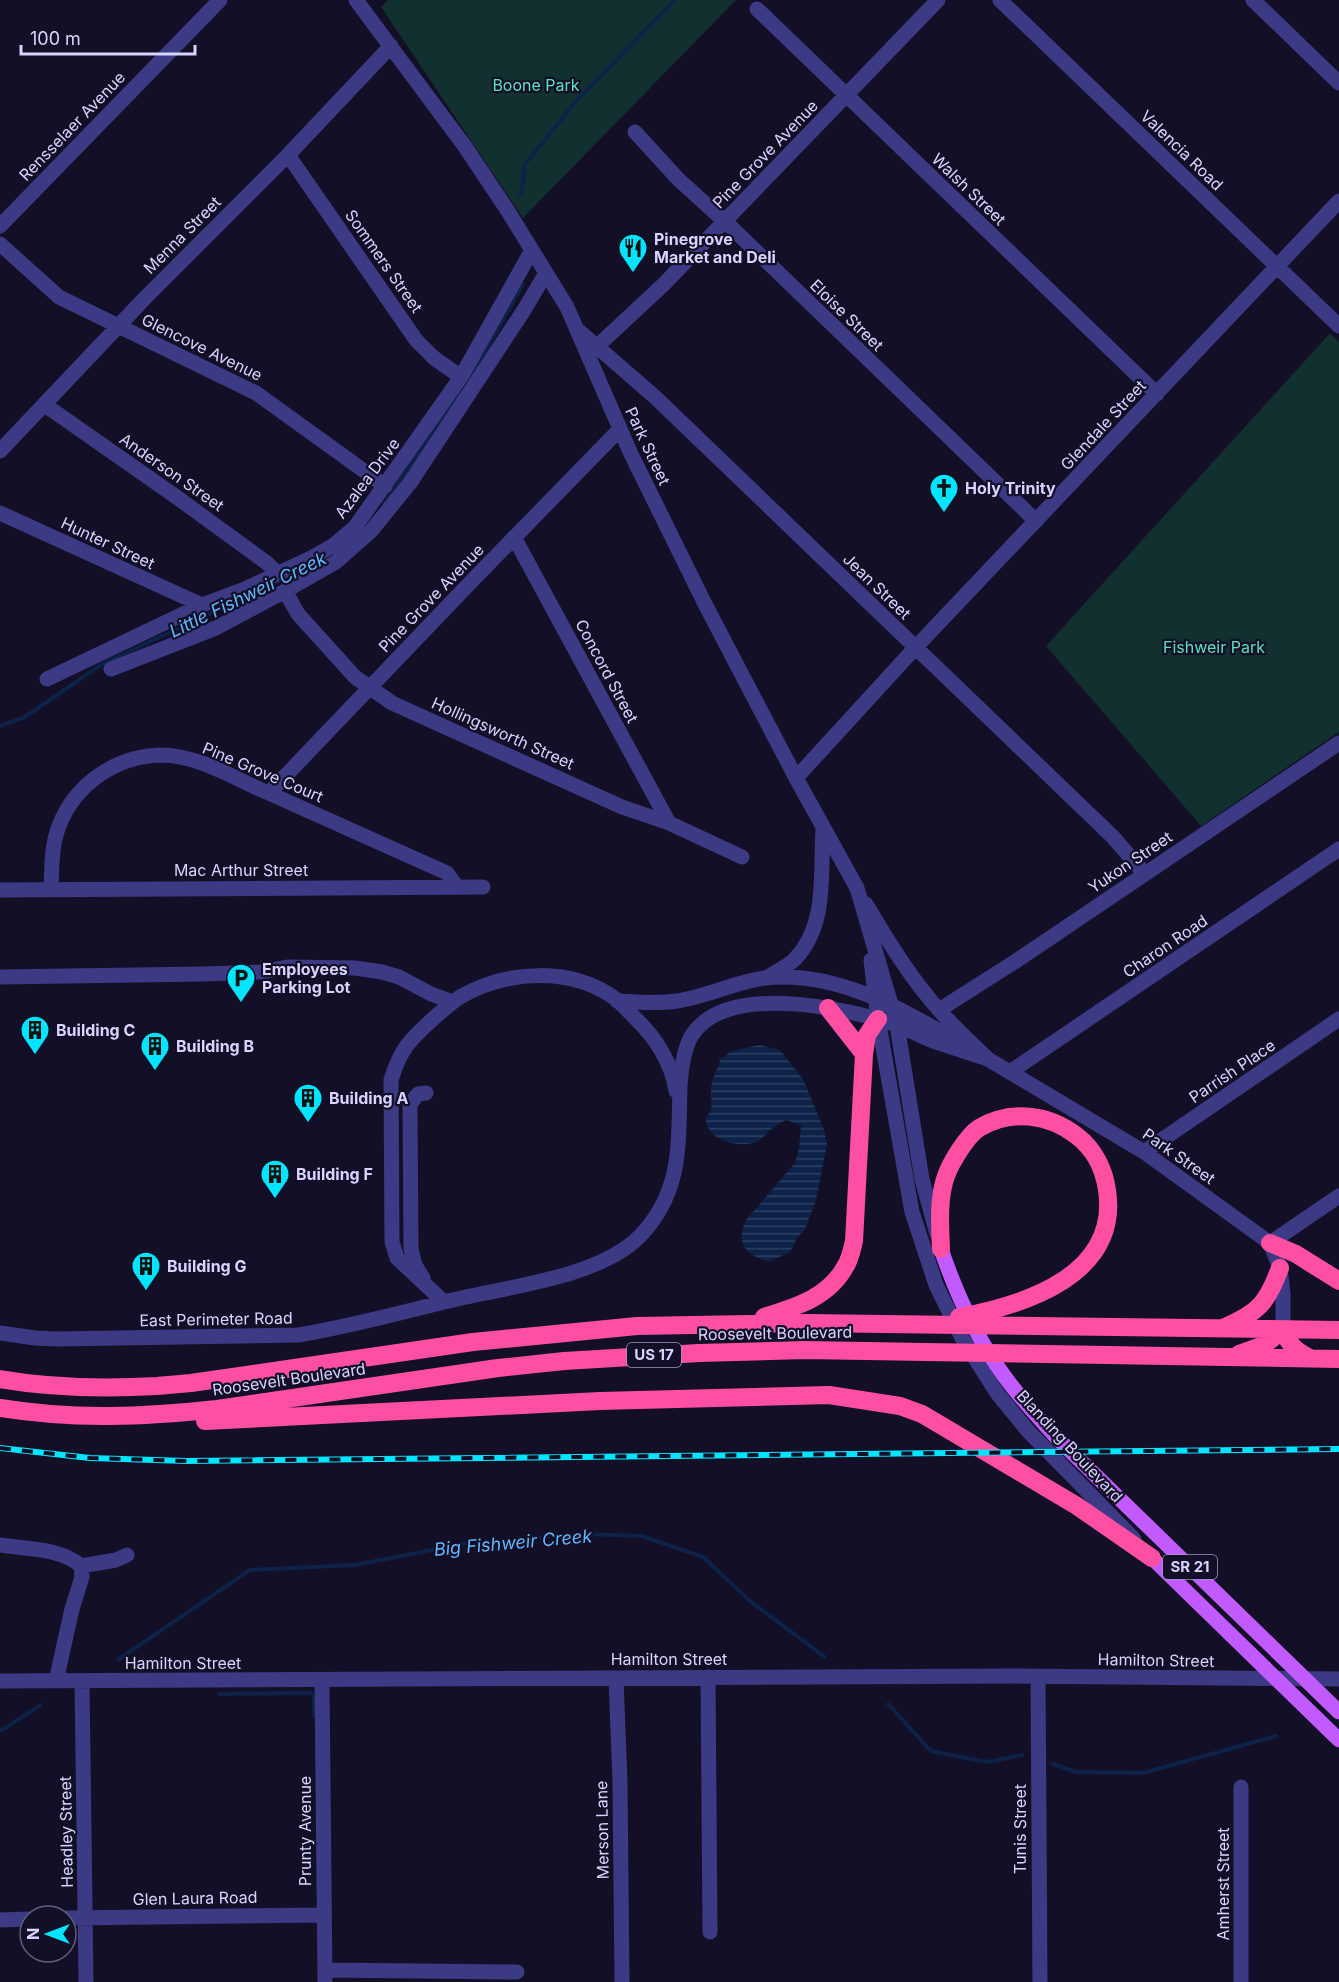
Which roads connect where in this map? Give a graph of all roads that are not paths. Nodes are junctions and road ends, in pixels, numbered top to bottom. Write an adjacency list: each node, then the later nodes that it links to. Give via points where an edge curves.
1 (220, 0): 14 (street, Rensselaer Avenue)
2 (938, 0): 9 (street, Pine Grove Avenue)
3 (1000, 0): 17 (street, Valencia Road)
4 (1253, 0): 8 (street)
5 (358, 1): 7 (street, Park Street)
6 (757, 9): 9 (street, Walsh Street)
7 (391, 46): 11 (street, Menna Street); 16 (street, Park Street, via 466,148)
8 (1339, 83)
9 (846, 96): 13 (street, Pine Grove Avenue); 23 (street, Walsh Street)
10 (635, 132): 13 (street, Eloise Street)
11 (288, 155): 20 (street, Menna Street); 22 (street, Sommers Street, via 416,339)
12 (1339, 201): 17 (street, Glendale Street)
13 (725, 222): 21 (street, Pine Grove Avenue); 29 (street, Eloise Street)
14 (0, 226)
15 (0, 244): 20 (street, via 58,297)
16 (532, 250): 18 (street, Park Street); 22 (street, Azalea Drive)
17 (1277, 266): 19 (street, Valencia Road); 23 (street, Glendale Street)
18 (546, 273): 21 (street, Park Street); 32 (street, Azalea Drive, via 410,483 371,531 336,562)
19 (1339, 326)
20 (118, 327): 24 (street, Menna Street); 27 (street, Glencove Avenue, via 256,393)
21 (593, 351): 25 (street, Park Street); 34 (street, Jean Street, via 655,397)
22 (461, 377): 27 (street, Azalea Drive)
23 (1157, 393): 29 (street, Glendale Street)
24 (45, 405): 26 (street, Menna Street); 31 (street, Anderson Street, via 184,502)
25 (620, 429): 30 (street, Pine Grove Avenue); 39 (street, Park Street)
26 (0, 450)
27 (385, 486): 31 (street, Azalea Drive, via 355,527 334,545)
28 (0, 513): 33 (street, Hunter Street)
29 (1036, 521): 34 (street, Glendale Street)
30 (514, 537): 37 (street, Pine Grove Avenue); 41 (street, Concord Street)
31 (276, 573): 33 (street, Azalea Drive)
32 (285, 591): 35 (street, Azalea Drive, via 216,628); 37 (street, Hollingsworth Street, via 298,614)
33 (202, 605): 36 (street, Azalea Drive)
34 (915, 648): 39 (street, Glendale Street); 45 (street, Jean Street, via 1113,837)
35 (111, 669)
36 (47, 679)
37 (370, 689): 40 (street, Pine Grove Avenue); 41 (street, Hollingsworth Street, via 611,802)
38 (1339, 743): 45 (street, Yukon Street)
39 (796, 778): 42 (street, Park Street)
40 (269, 793): 46 (street, Pine Grove Court, via 447,873); 49 (street, Pine Grove Court, via 184,758 162,755 120,762 83,788 58,826)
41 (669, 823): 44 (street, Hollingsworth Street)
42 (824, 830): 48 (street, Park Street); 53 (street, via 815,929 794,960)
43 (1339, 849): 65 (street, Charon Road)
44 (742, 857)
45 (1144, 873): 59 (street, Yukon Street)
46 (457, 887): 47 (street, Mac Arthur Street); 49 (street, Mac Arthur Street)
47 (483, 887)
48 (857, 888): 51 (street, Park Street); 59 (street, via 889,942)
49 (51, 889): 50 (street, Mac Arthur Street)
50 (0, 890)
51 (868, 930): 54 (street, Park Street); 57 (street, Park Street)
52 (0, 977): 56 (street, via 355,968 399,977)
53 (765, 978): 54 (street, via 828,982); 55 (street, via 677,1001)
54 (875, 998): 57 (street, Park Street); 60 (street, Blanding Boulevard / SR 21)
55 (617, 1001): 56 (street, via 573,980 533,975 501,980); 67 (street, via 646,1028 670,1067)
56 (453, 1002): 74 (street, via 409,1041 391,1080 393,1242 397,1258)
57 (893, 1007): 62 (street, Blanding Boulevard / SR 21); 64 (street, Park Street)
58 (828, 1008): 60 (street, Park Street); 63 (highway); 67 (street, Park Street, via 788,1003 739,1005 707,1021 693,1033 685,1049)
59 (939, 1011): 64 (street)
60 (878, 1019): 62 (street, Park Street); 63 (highway, via 867,1035); 90 (street, Blanding Boulevard / SR 21, via 912,1212 936,1285 962,1338 997,1393 1028,1431)
61 (1339, 1019): 68 (street, Parrish Place)
62 (897, 1025): 64 (street, Park Street); 71 (street, Blanding Boulevard / SR 21, via 922,1179)
63 (864, 1054): 76 (highway, via 854,1241 846,1266 832,1286 814,1299)
64 (988, 1059): 65 (street, Park Street)
65 (1010, 1072): 68 (street, Park Street)
66 (426, 1093): 74 (street, via 418,1094 410,1104 411,1249 415,1265)
67 (679, 1111): 75 (street, East Perimeter Road, via 677,1162 670,1186 662,1206 639,1237 600,1263 569,1274)
68 (1144, 1152): 70 (street, Park Street)
69 (1339, 1196): 70 (street)
70 (1270, 1243): 72 (street); 73 (highway)
71 (941, 1249): 77 (highway, via 940,1215 946,1177 958,1152 978,1129 1005,1117 1036,1116 1061,1125 1096,1156 1105,1174 1109,1205 1103,1237 1088,1261 1061,1282 1003,1308); 100 (main road, Blanding Boulevard / SR 21, via 977,1331 1003,1375 1056,1437)
72 (1280, 1268): 78 (highway, via 1260,1307); 79 (street)
73 (1339, 1281)
74 (428, 1286): 75 (street)
75 (444, 1302): 81 (street, East Perimeter Road, via 334,1329 280,1337 57,1339)
76 (744, 1323): 77 (highway, Roosevelt Boulevard / US 17); 85 (highway, Roosevelt Boulevard / US 17, via 529,1335 191,1383 119,1389)
77 (919, 1324): 78 (highway, Roosevelt Boulevard / US 17)
78 (1221, 1329): 79 (highway, Roosevelt Boulevard / US 17)
79 (1283, 1330): 80 (highway, Roosevelt Boulevard / US 17); 82 (highway, via 1264,1345); 83 (highway, via 1295,1350)
80 (1339, 1330)
81 (0, 1333)
82 (1227, 1358): 83 (highway, Roosevelt Boulevard / US 17); 87 (highway, Roosevelt Boulevard / US 17, via 804,1350 639,1355 498,1368 217,1409)
83 (1312, 1359): 84 (highway, Roosevelt Boulevard / US 17)
84 (1339, 1359)
85 (0, 1379)
86 (0, 1408): 87 (highway, Roosevelt Boulevard / US 17)
87 (118, 1417): 90 (highway, via 237,1420 600,1401 829,1395 900,1406 922,1414 1077,1506)
88 (0, 1545): 91 (street, via 60,1554)
89 (127, 1555): 91 (street)
90 (1152, 1558): 101 (main road, Blanding Boulevard / SR 21)
91 (81, 1566): 98 (street, via 82,1577)
92 (1038, 1676): 93 (street, Hamilton Street); 95 (street, Hamilton Street); 113 (street, Tunis Street)
93 (708, 1677): 94 (street, Hamilton Street); 108 (street)
94 (616, 1678): 96 (street, Hamilton Street); 112 (street, Merson Lane)
95 (1339, 1679)
96 (322, 1680): 99 (street, Hamilton Street); 103 (street, Prunty Avenue)
97 (0, 1681): 98 (street, Hamilton Street)
98 (56, 1681): 99 (street, Hamilton Street)
99 (82, 1681): 105 (street, Headley Street)
100 (1339, 1712)
101 (1339, 1740)
102 (1241, 1787): 114 (street, Amherst Street)
103 (324, 1915): 105 (street, Glen Laura Road); 110 (street, Prunty Avenue)
104 (78, 1917): 105 (street, Glen Laura Road)
105 (85, 1917): 111 (street, Headley Street)
106 (18, 1919): 107 (street)
107 (0, 1920)
108 (710, 1932)
109 (517, 1972): 110 (street)
110 (325, 1976)
111 (86, 1982)
112 (622, 1982)
113 (1040, 1982)
114 (1241, 1982)

